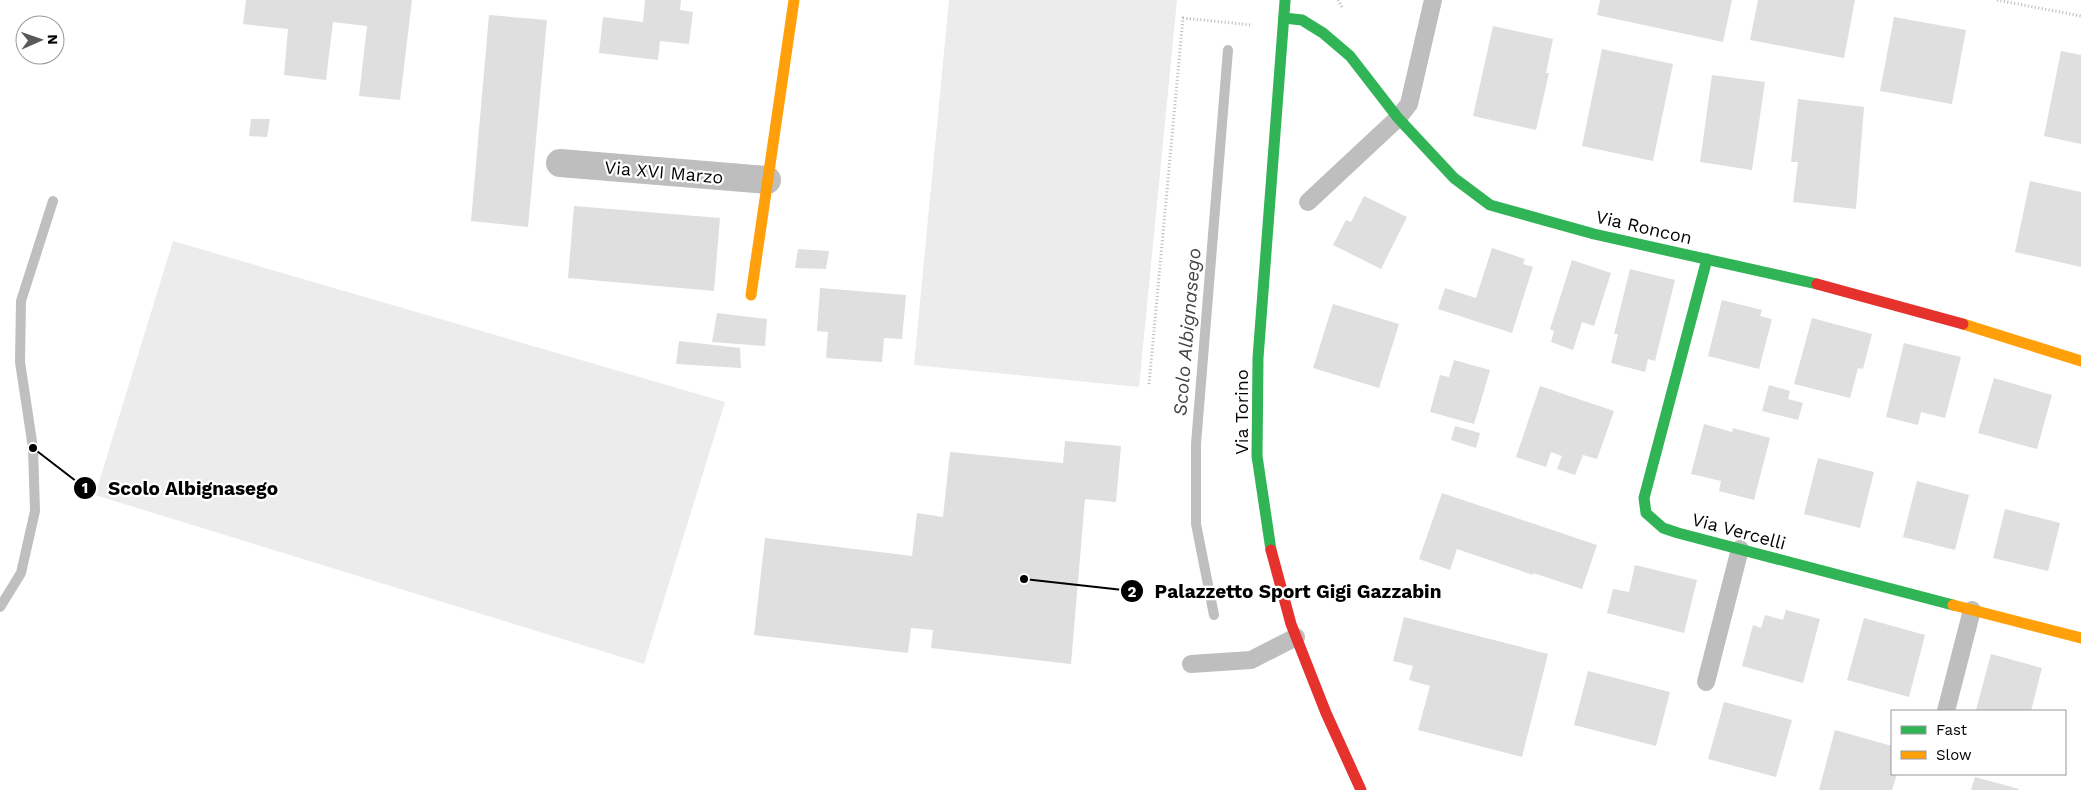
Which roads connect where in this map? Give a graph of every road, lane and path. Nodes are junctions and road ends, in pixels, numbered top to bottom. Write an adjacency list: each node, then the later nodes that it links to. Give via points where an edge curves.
1 (794, 0): 10 (street)
2 (1285, 0): 6 (street)
3 (1433, 0): 8 (lane, via 1408,104)
4 (1997, 0): 5 (path)
5 (2081, 16)
6 (1284, 18): 8 (street, Via Roncon, via 1302,20 1350,56); 18 (street, Via Torino, via 1258,358 1257,456 1268,540)
7 (1255, 25): 15 (path, via 1183,18)
8 (1398, 118): 11 (lane); 12 (street, Via Roncon, via 1454,178 1490,205 1594,234)
9 (560, 163): 10 (street, Via XVI Marzo)
10 (767, 180): 13 (street)
11 (1308, 202)
12 (1707, 260): 14 (street, Via Roncon, via 1819,284 1978,328); 16 (street, Via Vercelli, via 1644,498 1646,514 1662,528)
13 (751, 295)
14 (2081, 361)
15 (1149, 384)
16 (1740, 550): 17 (street, Via Vercelli); 21 (lane)
17 (1972, 610): 19 (street, Via Vercelli); 22 (lane)
18 (1296, 638): 20 (lane, via 1251,660); 23 (street, Via Torino)
19 (2081, 638)
20 (1190, 664)
21 (1706, 682)
22 (1946, 710)
23 (1361, 790)

